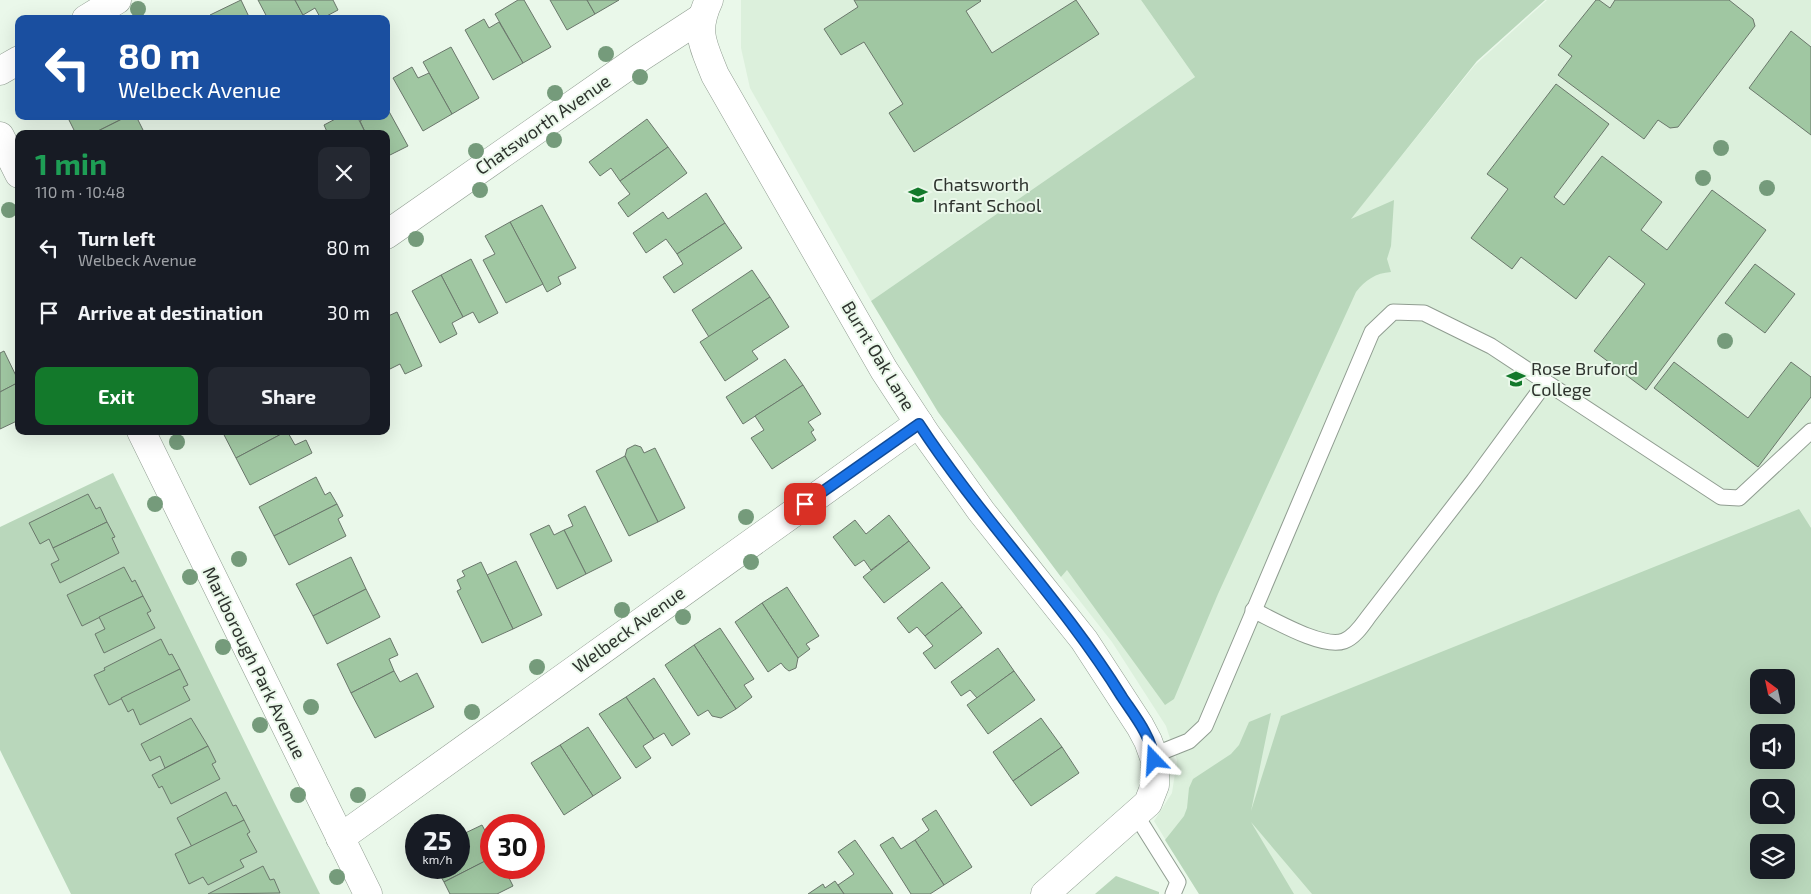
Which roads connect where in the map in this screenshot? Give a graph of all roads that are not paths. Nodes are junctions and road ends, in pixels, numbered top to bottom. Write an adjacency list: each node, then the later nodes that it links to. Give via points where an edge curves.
1 (117, 0): 3 (street)
2 (705, 9): 8 (street, Chatsworth Avenue); 10 (street, Burnt Oak Lane, via 700,33 715,75 884,370)
3 (93, 15)
4 (15, 62): 5 (street)
5 (0, 71)
6 (0, 136): 7 (street)
7 (15, 166)
8 (390, 232)
9 (1546, 382): 11 (lane, via 1721,497 1739,498); 13 (lane, via 1358,630 1344,641 1325,642); 13 (lane, via 1491,346 1424,313 1393,312 1372,332)
10 (919, 424): 14 (street, Burnt Oak Lane, via 981,511 1094,654 1140,726); 16 (street, Welbeck Avenue)
11 (1811, 431)
12 (143, 435): 16 (street, Marlborough Park Avenue)
13 (1253, 610): 14 (lane, via 1205,726 1189,741)
14 (1154, 755): 15 (street, Burnt Oak Lane, via 1154,791)
15 (1136, 815): 18 (street, Burnt Oak Lane); 19 (lane, via 1178,882)
16 (340, 838): 17 (street, Marlborough Park Avenue)
17 (368, 894)
18 (1045, 894)
19 (1173, 894)

